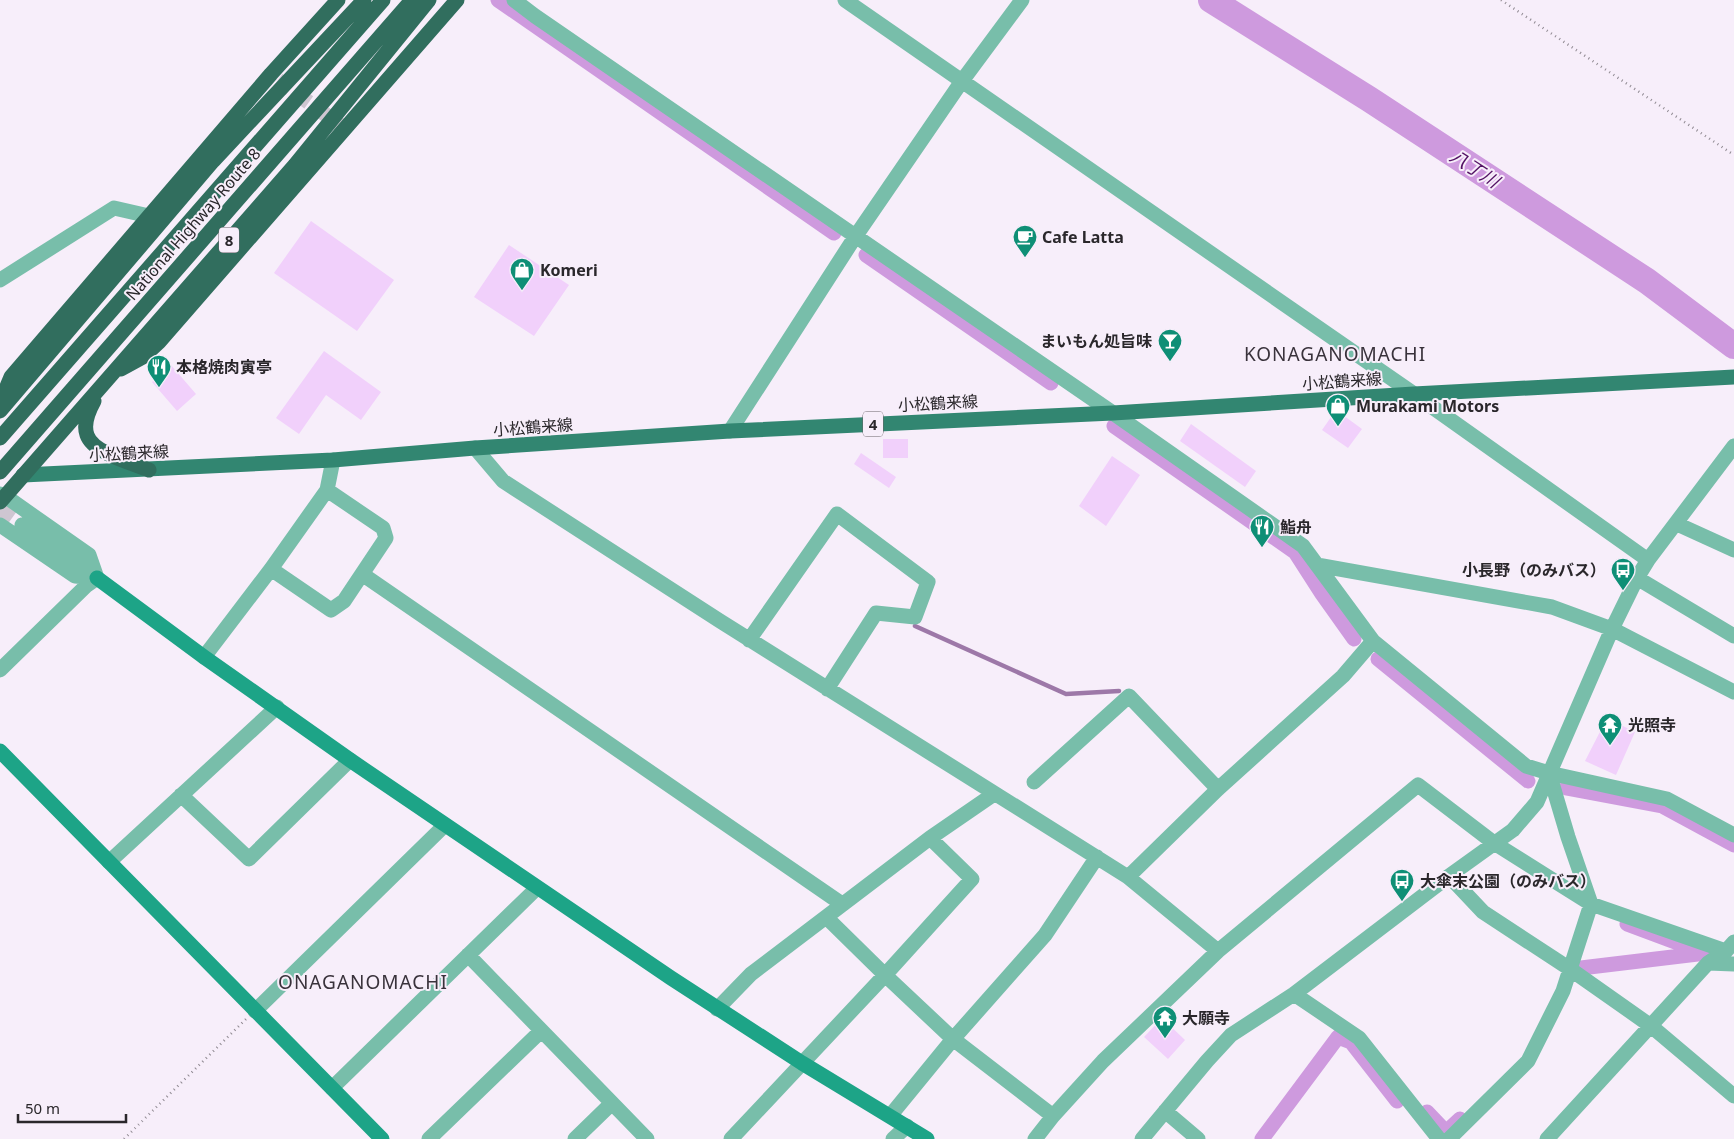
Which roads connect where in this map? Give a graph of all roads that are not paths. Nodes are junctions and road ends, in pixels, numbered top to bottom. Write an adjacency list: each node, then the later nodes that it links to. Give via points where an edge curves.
1 (338, 0): 11 (highway, via 275,77)
2 (364, 0): 19 (highway, via 213,161)
3 (383, 0): 22 (highway, National Highway Route 8)
4 (412, 0): 27 (highway, National Highway Route 8 / 8)
5 (429, 0): 14 (highway, 8, via 295,165)
6 (457, 0): 14 (highway, via 344,125 159,342 143,357)
7 (514, 0): 12 (street)
8 (845, 0): 10 (street)
9 (1022, 0): 10 (street)
10 (962, 81): 12 (street); 17 (street)
11 (149, 216): 13 (street, via 114,208); 18 (highway, via 11,377)
12 (855, 237): 20 (street); 21 (street)
13 (0, 280)
14 (113, 373): 16 (highway, 8)
15 (1729, 378): 17 (main road, 小松鶴来線 / 4)
16 (102, 386): 26 (highway, via 87,414 86,434 94,446); 28 (highway, 8)
17 (1414, 394): 20 (main road, 小松鶴来線 / 4); 35 (street)
18 (0, 403)
19 (0, 411)
20 (1113, 413): 21 (main road, 小松鶴来線 / 4); 36 (street, via 1303,546)
21 (730, 431): 24 (main road, 小松鶴来線 / 4)
22 (0, 438)
23 (1734, 446): 31 (street)
24 (476, 448): 25 (main road, 小松鶴来線 / 4); 43 (street, via 503,481)
25 (333, 460): 26 (main road, 小松鶴来線 / 4); 29 (street)
26 (149, 470): 28 (main road, 小松鶴来線 / 4)
27 (0, 473): 28 (highway)
28 (24, 475): 30 (highway, 8)
29 (327, 490): 37 (street); 38 (street, via 383,528 386,538)
30 (2, 498): 39 (street, via 89,555)
31 (1676, 524): 34 (street); 35 (street)
32 (0, 525): 39 (street, via 75,576)
33 (22, 525): 39 (street)
34 (1734, 550)
35 (1648, 560): 40 (street)
36 (1317, 565): 41 (street, via 1552,607); 44 (street)
37 (271, 569): 38 (street, via 331,610 344,601); 45 (street)
38 (362, 574): 66 (street)
39 (97, 578): 45 (street); 46 (street)
40 (1637, 578): 41 (street); 42 (street)
41 (1612, 629): 48 (street); 52 (street)
42 (1734, 636)
43 (749, 640): 47 (street); 47 (street, via 837,514 928,582 915,617 876,614)
44 (1373, 642): 52 (street, via 1526,766); 54 (street, via 1343,676)
45 (204, 656): 49 (street)
46 (0, 670)
47 (827, 689): 55 (street)
48 (1734, 692)
49 (277, 707): 51 (street); 56 (street)
50 (0, 751): 62 (street)
51 (350, 760): 56 (street, via 249,859); 57 (street)
52 (1549, 773): 58 (street, via 1667,798); 60 (street, via 1537,802 1513,830); 67 (street)
53 (1034, 782): 54 (street, via 1128,696)
54 (1218, 789): 64 (street)
55 (994, 794): 59 (street); 61 (street)
56 (181, 795): 62 (street)
57 (445, 824): 65 (street); 76 (street)
58 (1734, 836)
59 (930, 838): 66 (street); 73 (street, via 972,879)
60 (1494, 843): 63 (street); 67 (street); 69 (street, via 1418,785)
61 (1097, 857): 64 (street); 79 (street, via 1045,935)
62 (109, 862): 76 (street)
63 (1449, 876): 72 (street, via 1483,912); 74 (street)
64 (1128, 877): 69 (street)
65 (538, 888): 71 (street); 75 (street)
66 (842, 904): 68 (street)
67 (1591, 904): 70 (street); 72 (street)
68 (826, 916): 73 (street); 75 (street, via 751,974)
69 (1218, 951): 86 (street, via 1103,1061)
70 (1731, 952): 77 (street, via 1708,963)
71 (468, 955): 78 (street); 81 (street)
72 (1570, 969): 77 (street); 99 (street, via 1528,1061)
73 (885, 975): 79 (street); 80 (street)
74 (1294, 994): 84 (street, via 1231,1035); 98 (street, via 1359,1038)
75 (717, 1010): 80 (street)
76 (255, 1011): 81 (street)
77 (1650, 1026): 82 (street); 100 (street)
78 (541, 1031): 83 (street); 90 (street)
79 (953, 1039): 85 (street); 86 (street)
80 (802, 1063): 85 (street); 88 (street)
81 (332, 1088): 89 (street)
82 (1734, 1096)
83 (612, 1103): 91 (street); 92 (street)
84 (1165, 1111): 96 (street); 97 (street)
85 (890, 1116): 87 (street)
86 (1053, 1116): 95 (street)
87 (907, 1126): 93 (street); 94 (street)
88 (734, 1138)
89 (382, 1139)
90 (429, 1139)
91 (575, 1139)
92 (647, 1139)
93 (893, 1139)
94 (927, 1139)
95 (1035, 1139)
96 (1142, 1139)
97 (1198, 1139)
98 (1439, 1139)
99 (1449, 1139)
100 (1547, 1139)

